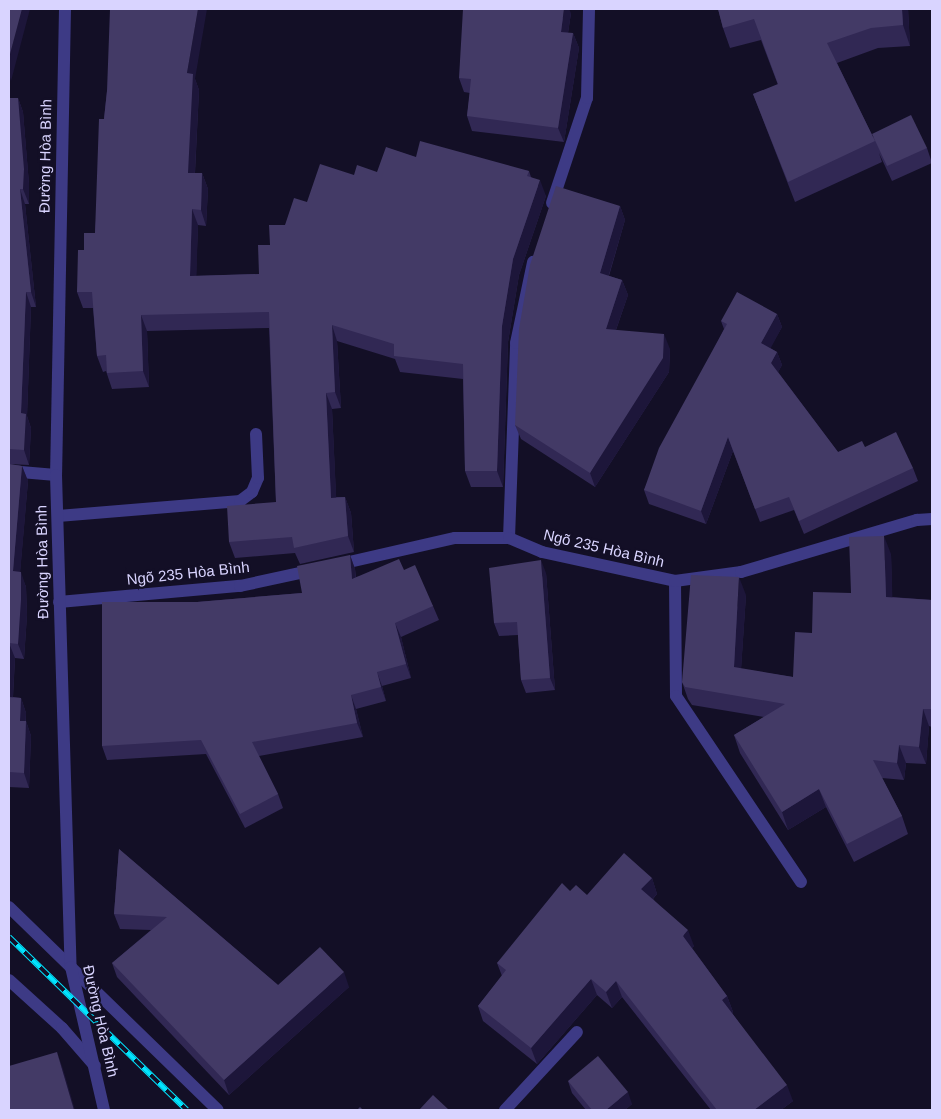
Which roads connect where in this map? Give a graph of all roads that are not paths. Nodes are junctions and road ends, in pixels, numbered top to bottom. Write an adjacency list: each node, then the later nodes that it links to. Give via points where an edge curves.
1 (65, 9): 7 (street, Đường Hòa Bình)
2 (589, 9): 3 (street, via 587,98)
3 (546, 221)
4 (536, 250): 10 (street, via 516,343)
5 (256, 434): 8 (street, via 258,478 252,492 240,501)
6 (9, 472): 7 (street)
7 (56, 475): 8 (street, Đường Hòa Bình)
8 (58, 516): 12 (street, Đường Hòa Bình)
9 (932, 519): 11 (street, Ngõ 235 Hòa Bình, via 917,520 741,572)
10 (509, 538): 11 (street, Ngõ 235 Hòa Bình, via 542,552); 12 (street, Ngõ 235 Hòa Bình, via 455,538 240,586)
11 (675, 580): 13 (street, via 676,696)
12 (59, 602): 15 (street, Đường Hòa Bình)
13 (801, 882)
14 (9, 906): 15 (street)
15 (71, 967): 18 (street, Đường Hòa Bình); 20 (street)
16 (9, 980): 18 (street, via 62,1028)
17 (578, 1032): 21 (street)
18 (96, 1068): 19 (street, Đường Hòa Bình)
19 (104, 1110)
20 (218, 1110)
21 (505, 1110)

